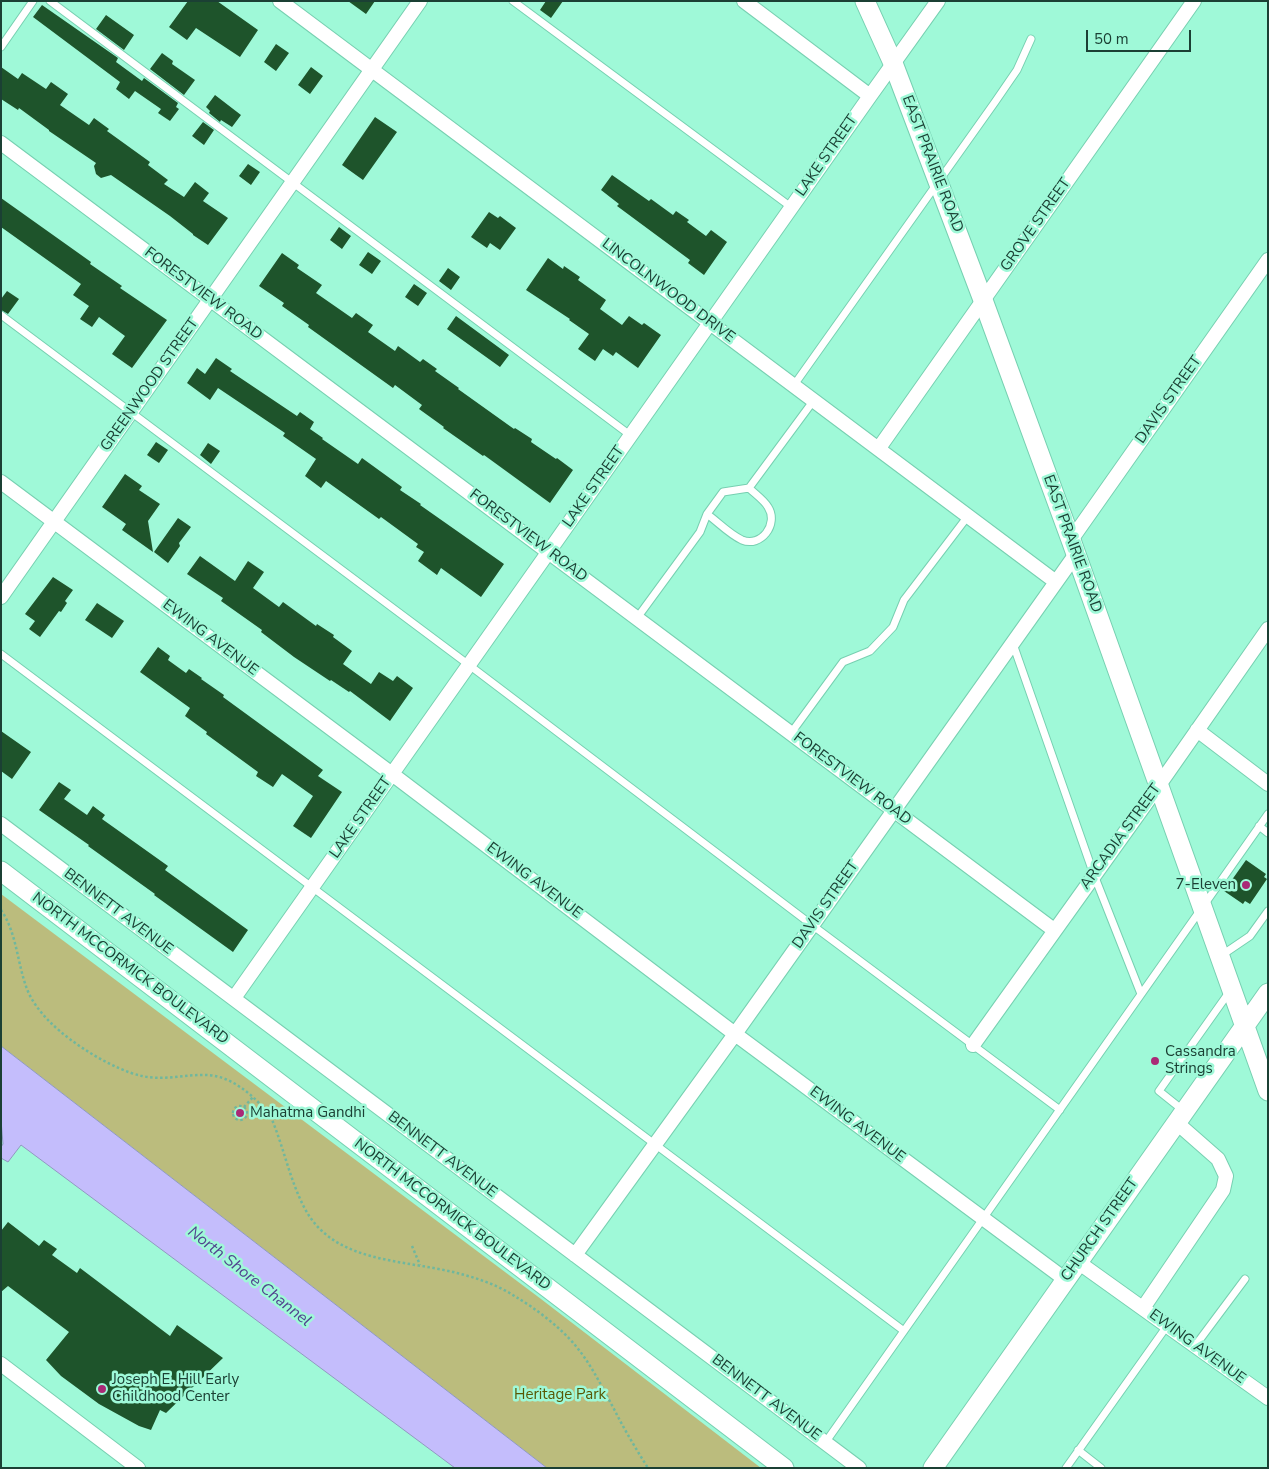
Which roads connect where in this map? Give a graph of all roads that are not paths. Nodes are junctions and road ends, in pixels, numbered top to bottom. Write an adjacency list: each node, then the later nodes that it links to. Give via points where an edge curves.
1 (33, 1): 11 (lane)
2 (50, 1): 17 (lane)
3 (280, 1): 13 (street, LINCOLNWOOD DRIVE)
4 (420, 1): 13 (street, GREENWOOD STREET)
5 (513, 1): 18 (lane)
6 (744, 1): 14 (street)
7 (865, 1): 12 (street, EAST PRAIRIE ROAD)
8 (938, 1): 12 (street, LAKE STREET)
9 (1194, 1): 21 (street, GROVE STREET)
10 (1031, 39): 16 (lane, via 1011,78)
11 (1, 47)
12 (893, 63): 14 (street, LAKE STREET); 16 (street, EAST PRAIRIE ROAD)
13 (372, 70): 17 (street, GREENWOOD STREET); 23 (street, LINCOLNWOOD DRIVE)
14 (870, 96): 18 (street, LAKE STREET)
15 (1, 143): 20 (street, FORESTVIEW ROAD)
16 (938, 182): 21 (street, EAST PRAIRIE ROAD); 24 (lane)
17 (292, 183): 20 (street, GREENWOOD STREET); 27 (lane)
18 (791, 207): 23 (street, LAKE STREET)
19 (1268, 260): 34 (street, DAVIS STREET)
20 (210, 299): 26 (street, GREENWOOD STREET); 35 (street, FORESTVIEW ROAD)
21 (983, 300): 28 (street, GROVE STREET); 34 (street, EAST PRAIRIE ROAD)
22 (1, 315): 26 (lane)
23 (710, 322): 24 (street, LINCOLNWOOD DRIVE); 27 (street, LAKE STREET)
24 (794, 385): 25 (street, LINCOLNWOOD DRIVE)
25 (814, 400): 28 (street, LINCOLNWOOD DRIVE); 30 (lane)
26 (130, 412): 33 (street, GREENWOOD STREET); 42 (lane)
27 (630, 435): 35 (street, LAKE STREET)
28 (879, 448): 32 (street, LINCOLNWOOD DRIVE)
29 (1, 482): 33 (street, EWING AVENUE)
30 (749, 488): 31 (lane, via 723,492); 31 (lane, via 768,507 771,516 770,527 756,541 743,540)
31 (707, 514): 38 (lane, via 700,532)
32 (968, 516): 36 (street, LINCOLNWOOD DRIVE); 44 (lane, via 904,600 893,627 870,651 843,662)
33 (54, 522): 37 (street, GREENWOOD STREET); 45 (street, EWING AVENUE)
34 (1074, 547): 36 (street, DAVIS STREET); 47 (street, EAST PRAIRIE ROAD)
35 (548, 552): 38 (street, FORESTVIEW ROAD); 42 (street, LAKE STREET)
36 (1056, 582): 40 (street, DAVIS STREET)
37 (1, 597)
38 (637, 618): 44 (street, FORESTVIEW ROAD)
39 (1268, 629): 43 (street, ARCADIA STREET)
40 (1013, 643): 48 (street, DAVIS STREET); 54 (lane)
41 (1, 654): 55 (lane)
42 (469, 665): 45 (street, LAKE STREET); 58 (lane)
43 (1197, 730): 46 (street); 47 (street, ARCADIA STREET)
44 (790, 733): 48 (street, FORESTVIEW ROAD)
45 (392, 774): 55 (street, LAKE STREET); 66 (street, EWING AVENUE)
46 (1268, 784)
47 (1159, 785): 54 (street, ARCADIA STREET); 56 (street, EAST PRAIRIE ROAD)
48 (894, 810): 58 (street, DAVIS STREET); 59 (street, FORESTVIEW ROAD)
49 (1268, 814): 51 (lane)
50 (1, 824): 64 (street, BENNETT AVENUE)
51 (1259, 826): 52 (lane); 56 (lane)
52 (1268, 833)
53 (1, 871): 86 (street, NORTH MCCORMICK BOULEVARD)
54 (1094, 875): 59 (street, ARCADIA STREET); 63 (lane)
55 (312, 887): 64 (street, LAKE STREET); 71 (lane)
56 (1202, 908): 60 (street, EAST PRAIRIE ROAD); 63 (lane)
57 (1268, 911): 60 (lane, via 1250,936)
58 (812, 925): 66 (street, DAVIS STREET); 67 (lane)
59 (1054, 930): 67 (street, ARCADIA STREET)
60 (1219, 956): 61 (street, EAST PRAIRIE ROAD)
61 (1232, 989): 65 (street, EAST PRAIRIE ROAD); 70 (lane, via 1160,1091)
62 (1268, 993): 65 (street, CHURCH STREET)
63 (1141, 994): 69 (lane)
64 (234, 998): 73 (street, BENNETT AVENUE)
65 (1245, 1026): 68 (street, EAST PRAIRIE ROAD); 70 (street, CHURCH STREET)
66 (735, 1034): 71 (street, DAVIS STREET); 72 (street, EWING AVENUE)
67 (973, 1045): 69 (lane)
68 (1268, 1091)
69 (1060, 1110): 72 (lane)
70 (1181, 1117): 74 (street, CHURCH STREET); 77 (street, via 1218,1159 1226,1176 1223,1190)
71 (655, 1144): 73 (street, DAVIS STREET); 79 (lane)
72 (983, 1218): 76 (street, EWING AVENUE); 79 (lane)
73 (575, 1255): 83 (street, BENNETT AVENUE)
74 (1078, 1262): 76 (street, CHURCH STREET); 77 (street, EWING AVENUE)
75 (1245, 1279): 80 (lane)
76 (1066, 1280): 88 (street, CHURCH STREET)
77 (1143, 1308): 78 (street, EWING AVENUE)
78 (1167, 1326): 80 (street, EWING AVENUE); 84 (lane)
79 (904, 1331): 83 (lane)
80 (1195, 1346): 82 (street, EWING AVENUE)
81 (1, 1364): 85 (street)
82 (1268, 1398)
83 (825, 1443): 87 (street, BENNETT AVENUE)
84 (1078, 1450): 89 (lane); 90 (lane)
85 (138, 1468)
86 (784, 1468)
87 (859, 1468)
88 (933, 1468)
89 (1066, 1468)
90 (1101, 1468)

